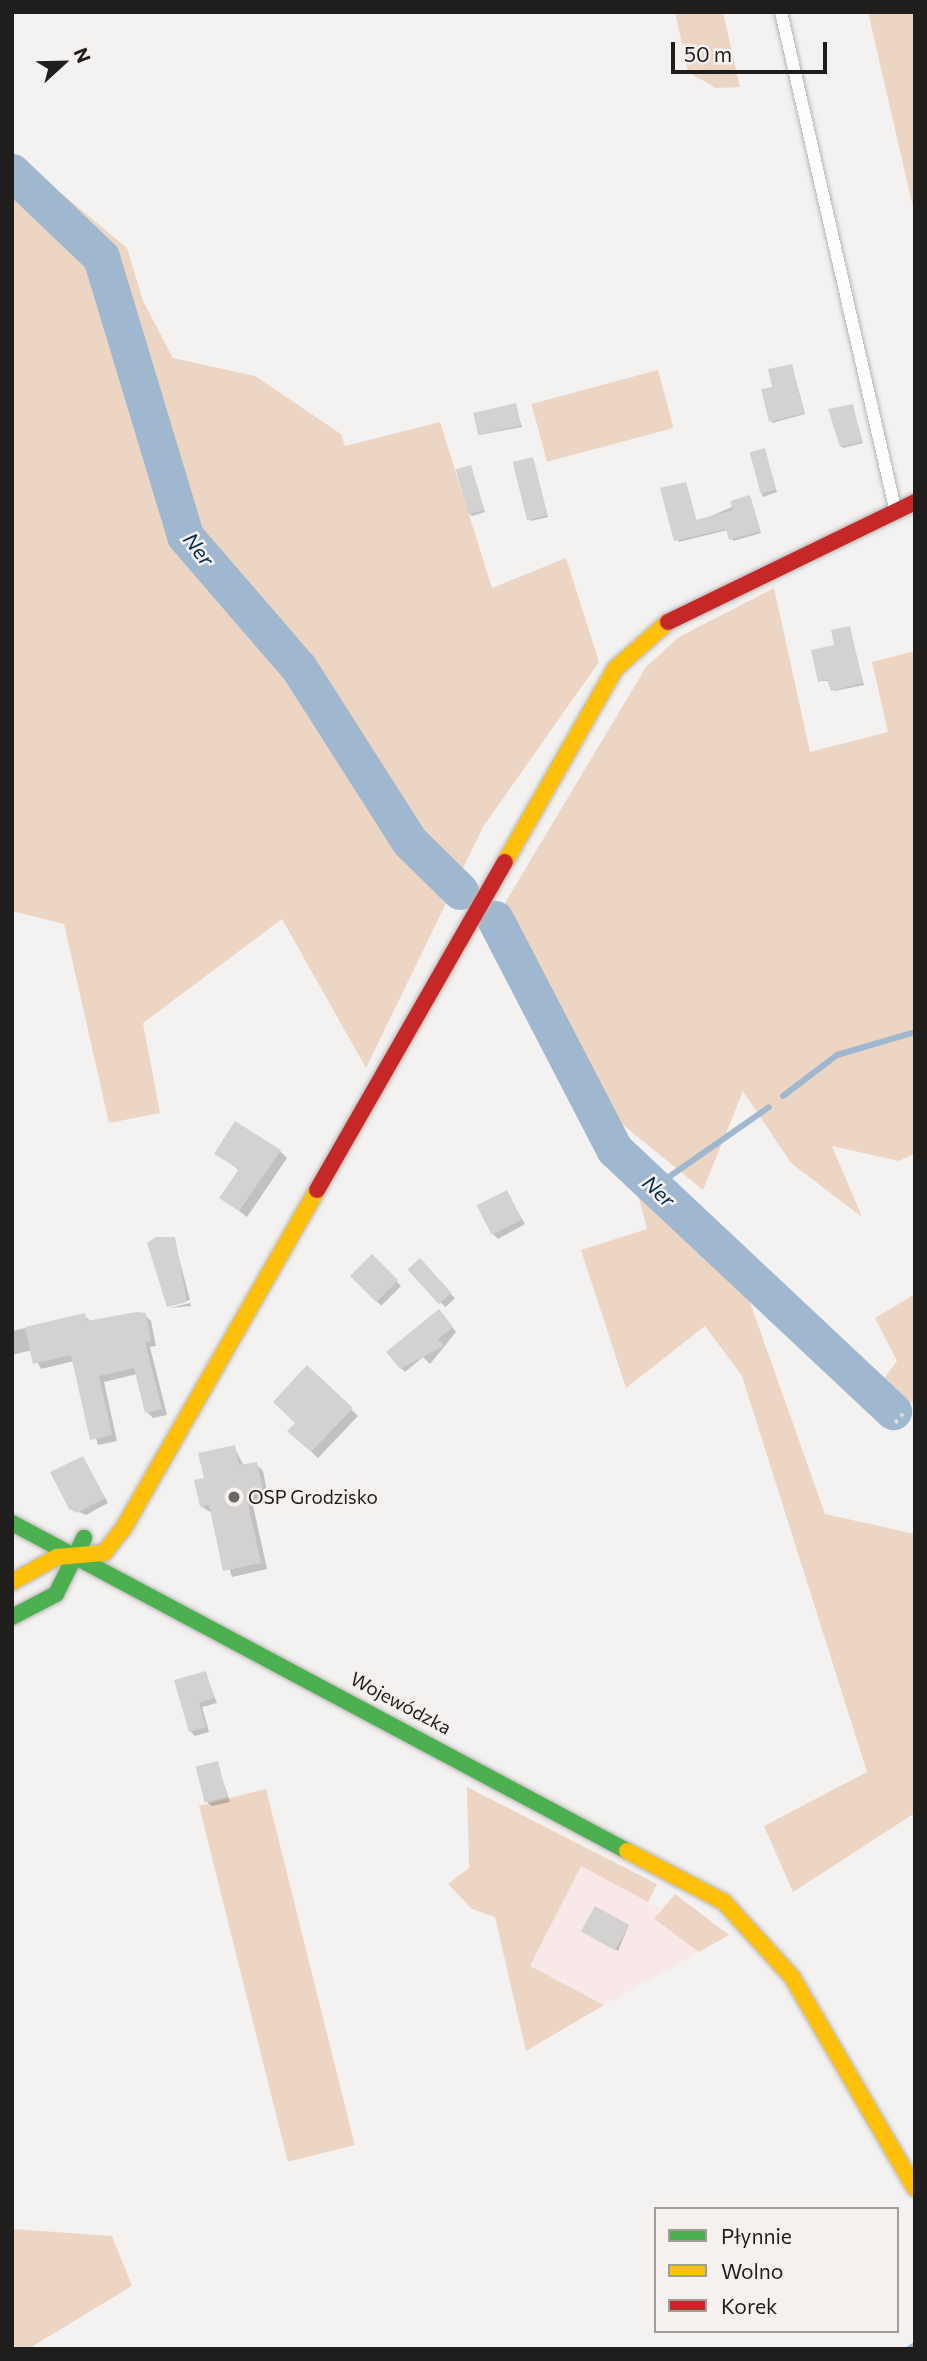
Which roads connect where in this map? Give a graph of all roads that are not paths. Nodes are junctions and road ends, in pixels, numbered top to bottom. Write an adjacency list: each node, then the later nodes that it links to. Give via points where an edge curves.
1 (780, 12): 3 (lane)
2 (915, 502): 3 (street)
3 (896, 511): 4 (street, via 672,618 615,669)
4 (134, 1500): 6 (street, via 102,1521); 6 (street, via 104,1553)
5 (12, 1523): 6 (street, Wojewódzka)
6 (77, 1558): 7 (street, via 57,1557); 8 (street, via 56,1594); 9 (street, Wojewódzka, via 663,1864 724,1902 760,1936 808,2002)
7 (12, 1583)
8 (12, 1617)
9 (915, 2188)

